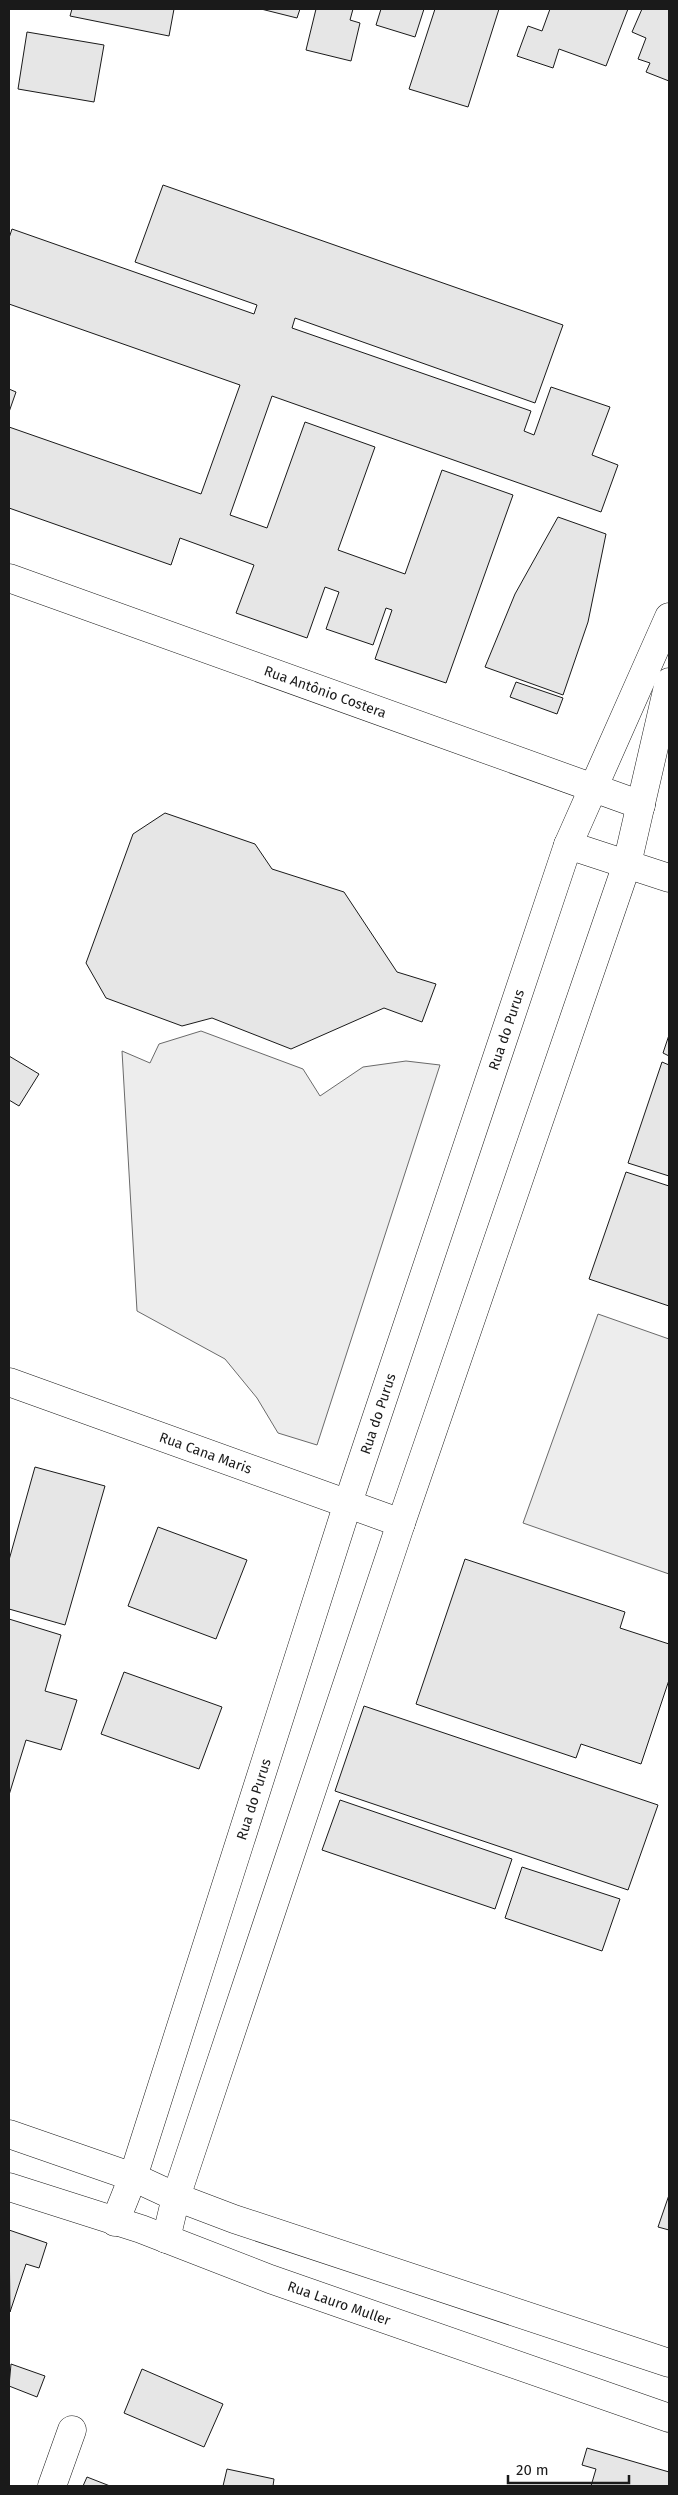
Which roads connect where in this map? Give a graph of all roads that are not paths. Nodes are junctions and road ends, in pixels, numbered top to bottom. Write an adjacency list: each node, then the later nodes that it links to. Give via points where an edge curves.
1 (9, 578): 4 (street, Rua Antônio Costera)
2 (669, 617): 4 (street, Rua do Purus)
3 (669, 682): 5 (street)
4 (594, 789): 5 (street, Rua Antônio Costera); 6 (street, Rua do Purus)
5 (641, 805): 7 (street)
6 (568, 845): 7 (street); 10 (street, Rua do Purus)
7 (627, 864): 8 (street); 11 (street)
8 (669, 878)
9 (9, 1382): 10 (street, Rua Cana Maris)
10 (348, 1503): 11 (street, Rua Cana Maris); 13 (street, Rua do Purus)
11 (401, 1523): 15 (street)
12 (9, 2134): 13 (street)
13 (133, 2177): 15 (street); 16 (street, Rua do Purus)
14 (9, 2187): 16 (street, Rua Lauro Muller)
15 (176, 2197): 17 (street); 18 (street)
16 (115, 2222): 17 (street, Rua Lauro Muller)
17 (166, 2239): 19 (street, Rua Lauro Muller, via 270,2279)
18 (669, 2363)
19 (669, 2418)
20 (72, 2430): 21 (street)
21 (52, 2486)

